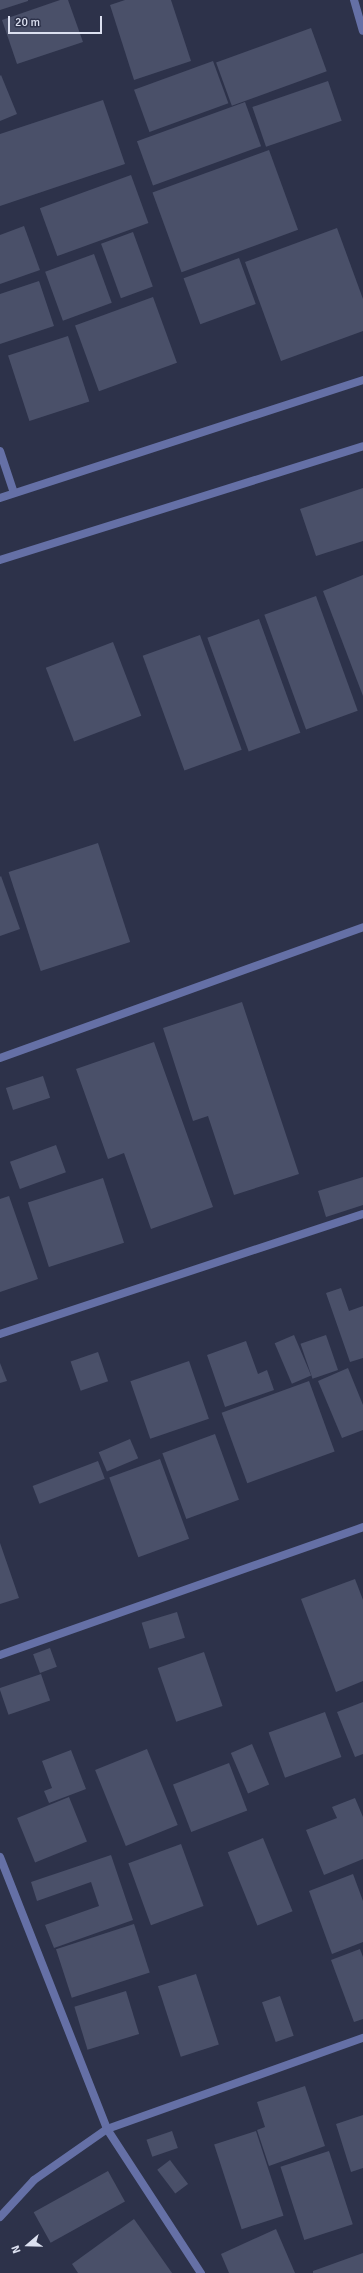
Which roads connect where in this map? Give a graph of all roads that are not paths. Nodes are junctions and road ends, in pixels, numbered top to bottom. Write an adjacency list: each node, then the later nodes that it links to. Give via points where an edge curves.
1 (354, 0): 2 (street)
2 (363, 31)
3 (363, 380): 6 (street)
4 (363, 446): 8 (street)
5 (0, 451): 6 (street)
6 (14, 493): 7 (street)
7 (0, 498)
8 (0, 560)
9 (363, 927): 10 (street)
10 (0, 1058)
11 (363, 1214): 12 (street)
12 (0, 1334)
13 (363, 1527): 14 (street)
14 (0, 1655)
15 (0, 1857): 17 (street)
16 (363, 2038): 17 (street)
17 (107, 2129): 18 (street, via 34,2180); 19 (street)
18 (0, 2217)
19 (201, 2273)

